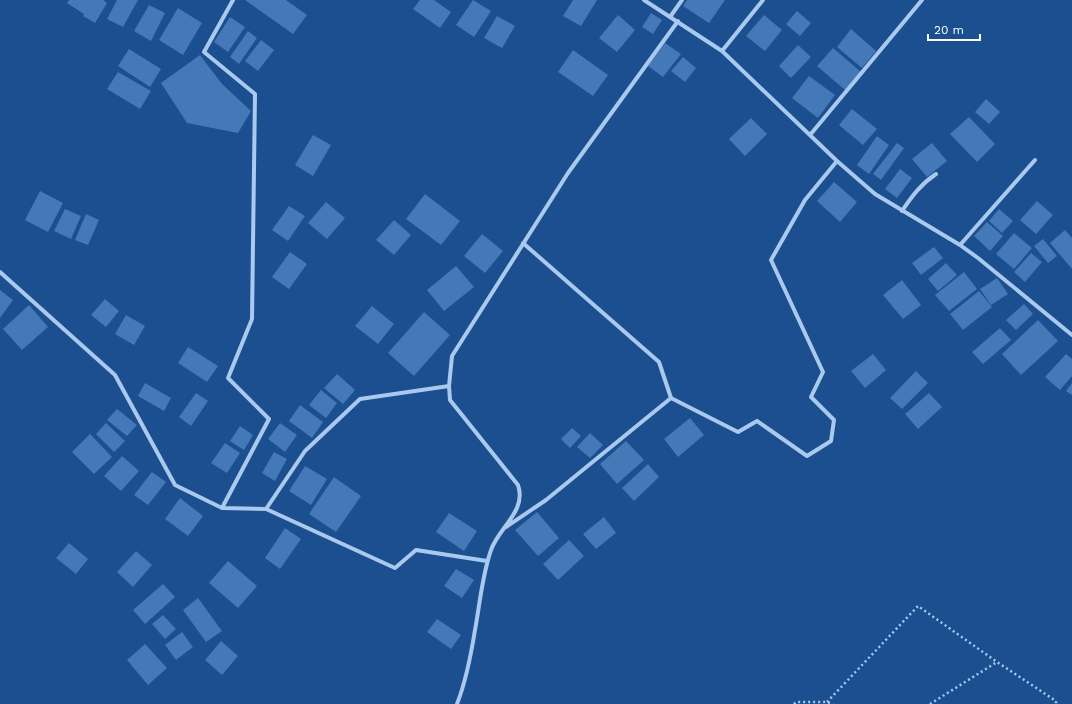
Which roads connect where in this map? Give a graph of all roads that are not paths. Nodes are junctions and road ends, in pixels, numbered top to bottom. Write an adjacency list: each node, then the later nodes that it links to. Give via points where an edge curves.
1 (233, 0): 20 (street, via 204,52 255,94 252,319 228,378 270,419)
2 (644, 0): 6 (street)
3 (682, 0): 6 (street)
4 (763, 0): 8 (street)
5 (922, 0): 9 (street)
6 (670, 17): 7 (street)
7 (678, 22): 8 (street); 14 (street, via 568,173)
8 (722, 52): 9 (street)
9 (810, 135): 11 (street)
10 (1035, 160): 15 (street)
11 (837, 161): 13 (street, via 875,194); 19 (street, via 805,200 771,260 823,372 810,397 834,420 831,441 807,456 757,421 738,432)
12 (936, 174): 13 (street, via 926,180)
13 (902, 211): 15 (street)
14 (524, 243): 18 (street, via 452,356); 19 (street, via 659,362)
15 (960, 245): 17 (street)
16 (0, 272): 20 (street, via 115,375 175,485)
17 (1072, 335)
18 (449, 386): 21 (street, via 360,399 305,451); 22 (street, via 450,400 518,485 519,505)
19 (671, 398): 22 (street, via 546,500)
20 (222, 508): 21 (street)
21 (266, 509): 23 (street, via 395,568 416,550)
22 (502, 530): 23 (street)
23 (487, 561): 24 (street, via 468,665)
24 (457, 704)

